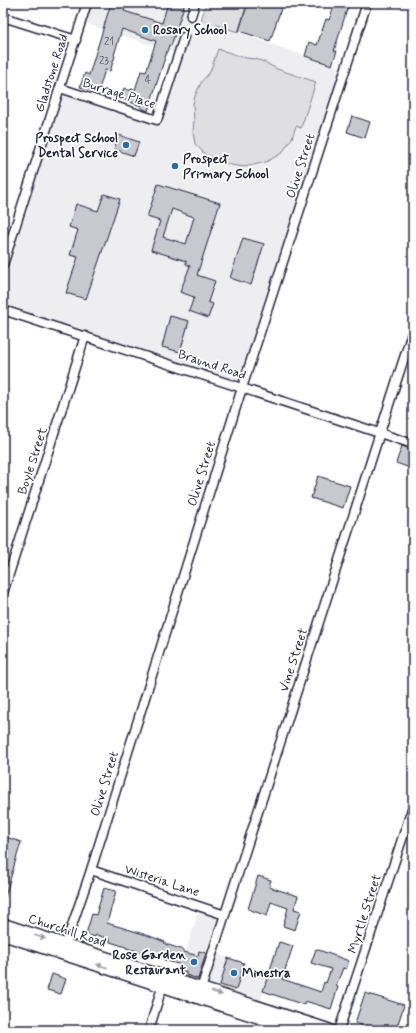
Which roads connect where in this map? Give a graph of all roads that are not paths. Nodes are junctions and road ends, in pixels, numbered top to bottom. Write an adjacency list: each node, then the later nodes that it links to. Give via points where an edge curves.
1 (88, 3): 7 (street, Gladstone Road)
2 (195, 3): 5 (street)
3 (367, 3): 13 (street, Olive Street)
4 (3, 16): 7 (street)
5 (190, 16)
6 (184, 37): 8 (street, Burrage Place, via 157,120)
7 (76, 40): 8 (street, Gladstone Road)
8 (60, 88): 9 (street, Gladstone Road)
9 (3, 265)
10 (3, 310): 12 (street, Braund Road)
11 (413, 330): 14 (street, Vine Street)
12 (85, 336): 13 (street, Braund Road); 16 (street, Boyle Street)
13 (242, 388): 14 (street, Braund Road); 18 (street, Olive Street)
14 (380, 433): 15 (street, Braund Road); 19 (street, Vine Street)
15 (413, 444)
16 (3, 593)
17 (413, 806): 28 (street, Myrtle Street)
18 (91, 870): 19 (street, Wisteria Lane); 22 (street, Olive Street)
19 (225, 914): 24 (street, Vine Street)
20 (3, 925): 22 (main road, Churchill Road, one-way to 22)
21 (3, 934): 22 (main road, Churchill Road)
22 (64, 949): 23 (main road, Churchill Road)
23 (164, 981): 24 (main road, Churchill Road); 25 (street)
24 (200, 993): 26 (main road, Churchill Road); 27 (main road, Churchill Road, one-way to 27)
25 (148, 1030)
26 (299, 1030)
27 (328, 1030)
28 (339, 1030)

